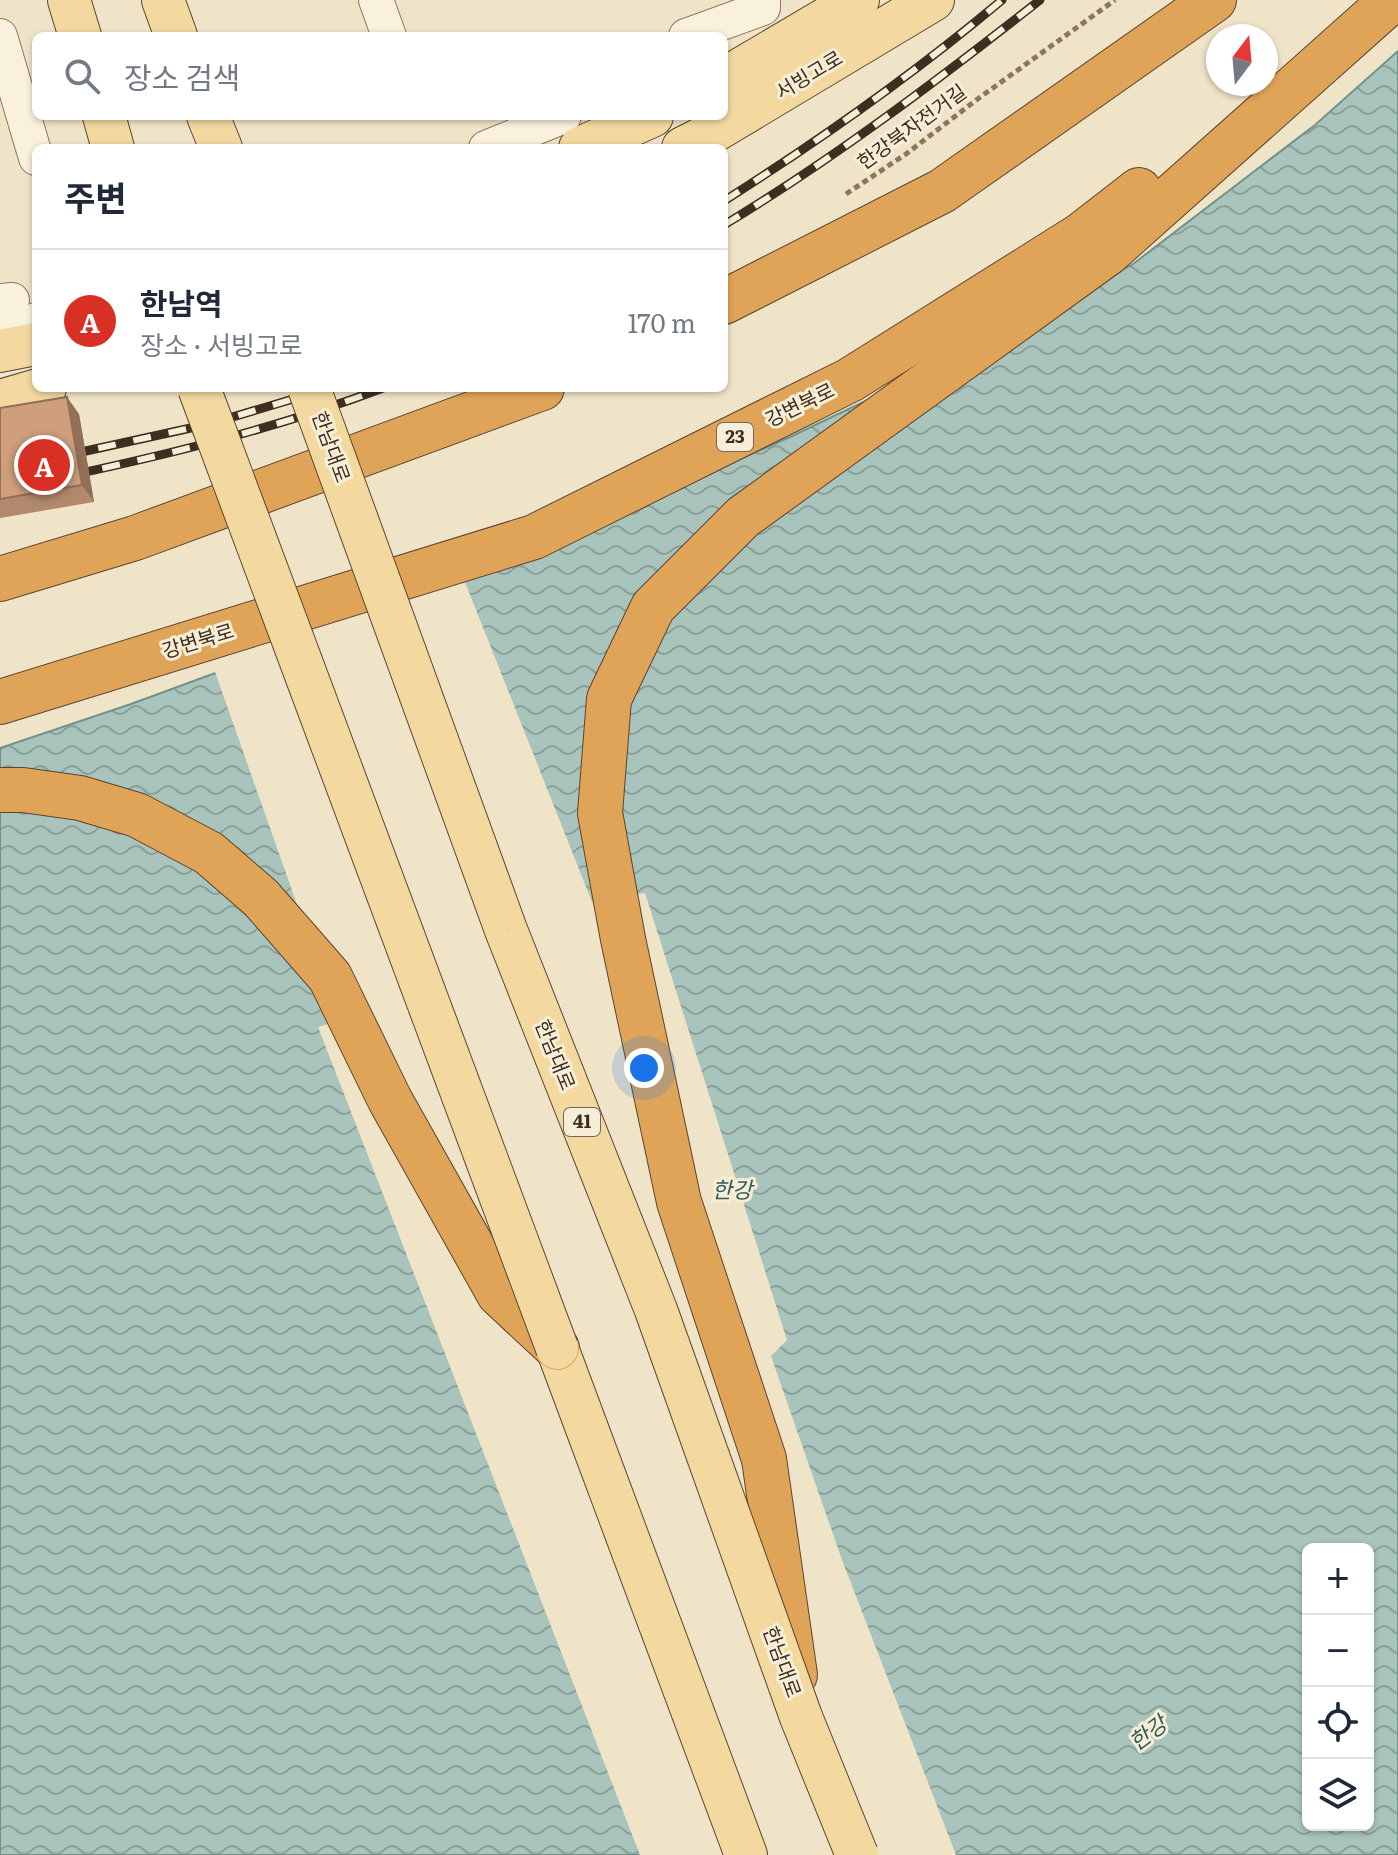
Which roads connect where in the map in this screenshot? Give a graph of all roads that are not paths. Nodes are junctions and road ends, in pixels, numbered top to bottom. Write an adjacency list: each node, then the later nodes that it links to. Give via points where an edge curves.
1 (69, 0): 10 (main road)
2 (163, 0): 11 (main road)
3 (376, 0): 12 (street)
4 (763, 0): 13 (street, via 763,8)
5 (858, 0): 15 (main road, 서빙고로)
6 (933, 0): 25 (main road, 서빙고로)
7 (1214, 0): 26 (highway, via 942,191)
8 (1383, 0): 37 (highway, 강변북로 / 23, bridge, via 1081,235 850,380 534,537)
9 (1392, 0): 40 (highway, bridge, via 1108,253 743,517 653,607 609,699 600,813 623,939 679,1202 764,1459)
10 (79, 32)
11 (175, 32)
12 (388, 32)
13 (697, 32)
14 (0, 36): 20 (street)
15 (728, 77)
16 (105, 120): 21 (main road)
17 (210, 120): 22 (main road)
18 (554, 120): 23 (street)
19 (643, 120): 24 (main road)
20 (32, 144)
21 (112, 144)
22 (219, 144)
23 (496, 144)
24 (589, 144)
25 (691, 144)
26 (728, 300)
27 (16, 307): 28 (street)
28 (0, 335)
29 (32, 345): 30 (main road)
30 (0, 351)
31 (32, 392): 35 (main road)
32 (200, 392): 39 (main road, bridge)
33 (310, 392): 40 (main road, 한남대로 / 41, bridge, via 506,930 656,1310)
34 (531, 392): 36 (highway, bridge, via 135,538)
35 (0, 401)
36 (0, 579)
37 (0, 702)
38 (0, 790): 39 (highway, via 80,798 137,815 209,853 261,898 330,977 390,1100 499,1294)
39 (557, 1348): 41 (main road)
40 (801, 1717): 42 (main road, 한남대로 / 41, bridge)
41 (746, 1855)
42 (857, 1855)

